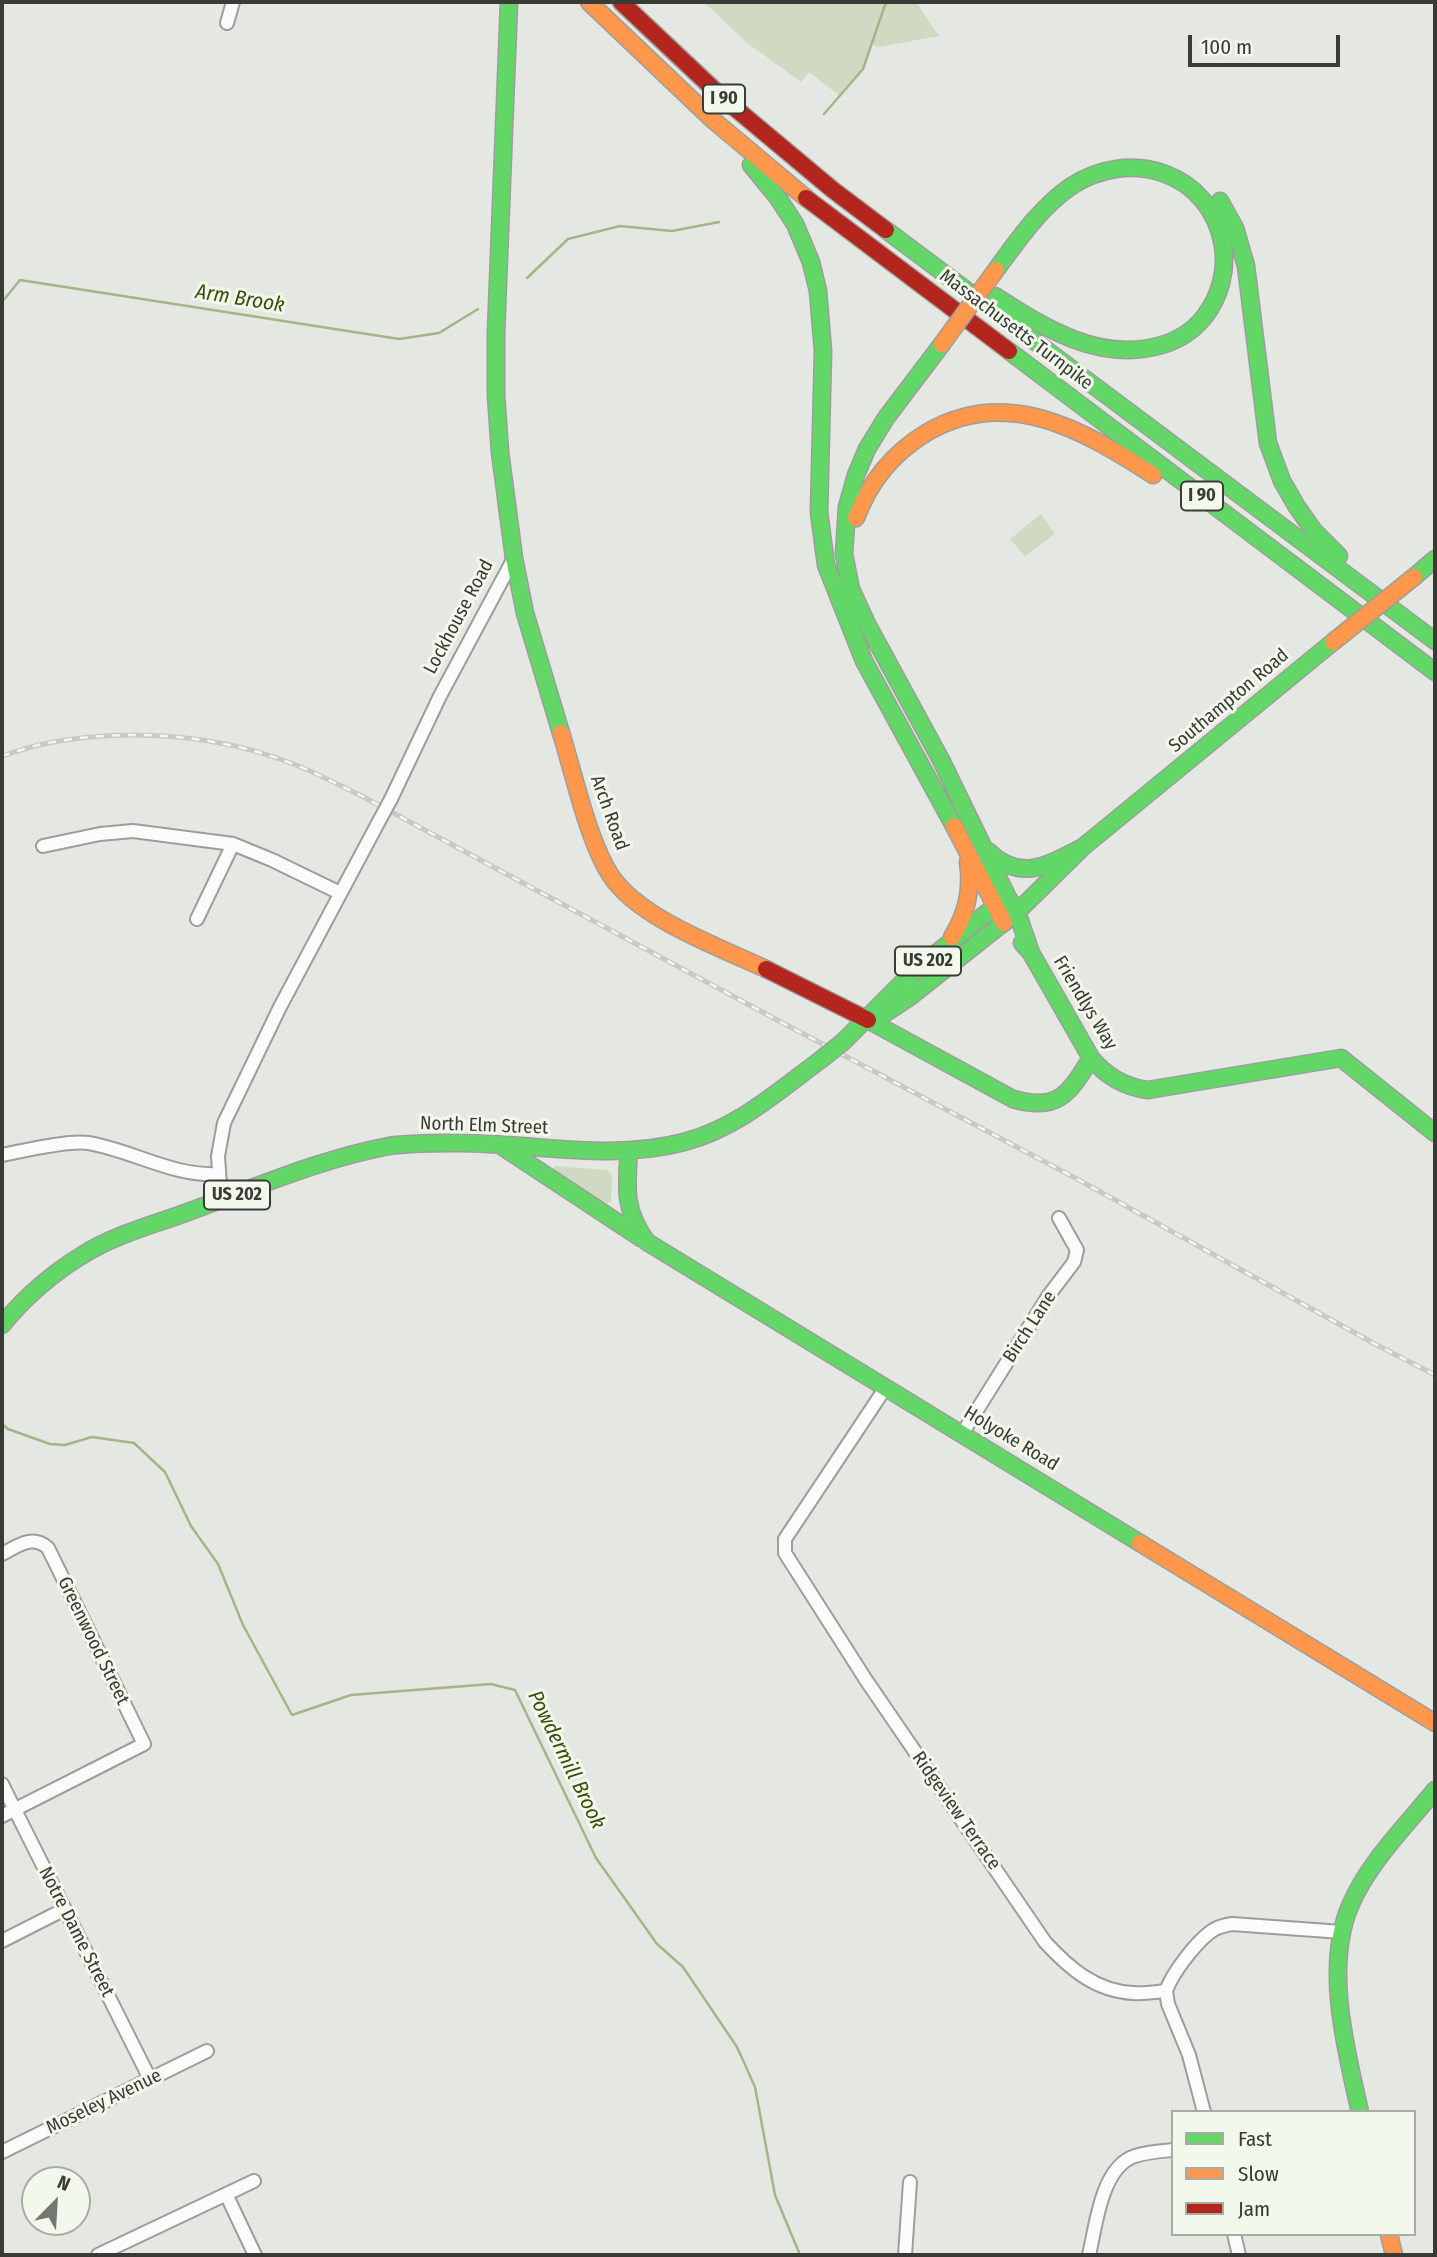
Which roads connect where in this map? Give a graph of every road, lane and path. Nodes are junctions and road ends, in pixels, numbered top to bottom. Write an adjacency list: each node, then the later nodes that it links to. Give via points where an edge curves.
1 (233, 2): 6 (street)
2 (497, 2): 5 (street)
3 (589, 2): 7 (main road, Massachusetts Turnpike / I 90)
4 (621, 2): 8 (main road, Massachusetts Turnpike / I 90)
5 (509, 8): 10 (main road, Lockhouse Road, via 495,364 500,452)
6 (227, 23)
7 (713, 120): 12 (main road, via 783,204 814,269 822,319 820,519 829,572); 13 (main road, Massachusetts Turnpike / I 90, via 810,201)
8 (833, 190): 9 (main road, via 1032,319 1071,339 1105,349 1154,348 1192,329 1216,298 1224,254 1215,220 1194,191 1164,172 1129,167 1091,176 1058,196); 15 (main road, Massachusetts Turnpike / I 90)
9 (991, 268): 12 (main road, bridge, via 878,428 859,467 844,531); 14 (main road, via 1037,202 1091,163 1131,155 1156,158 1179,165 1201,180 1235,228 1246,266 1268,443 1282,481 1314,531)
10 (514, 558): 23 (street, Lockhouse Road, bridge); 31 (main road, Arch Road, via 525,613 570,768 599,853 618,885 664,919)
11 (1435, 559): 21 (main road, Southampton Road / US 202, bridge)
12 (845, 592): 13 (main road, via 855,521 868,490 890,460 947,422 975,414 1016,412 1057,421 1095,438); 17 (main road, via 852,635 864,662); 18 (main road, Friendlys Way, via 941,760)
13 (1352, 610): 16 (main road, Massachusetts Turnpike / I 90)
14 (1435, 629)
15 (1435, 641)
16 (1435, 671)
17 (960, 836): 25 (main road, Friendlys Way); 29 (main road, via 970,894 962,921)
18 (980, 841): 21 (main road, via 999,864 1015,868 1045,866); 24 (main road, Friendlys Way)
19 (233, 844): 20 (street, via 133,831); 23 (street); 27 (street)
20 (43, 846)
21 (1083, 847): 22 (main road, Southampton Road / US 202)
22 (1052, 877): 24 (main road, Southampton Road / US 202); 26 (main road, Southampton Road / US 202)
23 (340, 893): 38 (street, Lockhouse Road, via 229,1110 220,1138)
24 (1007, 896): 25 (main road, Southampton Road / US 202); 26 (main road, Friendlys Way)
25 (995, 908): 28 (main road, Friendlys Way); 29 (main road, Southampton Road / US 202)
26 (1017, 912): 28 (main road, Southampton Road / US 202); 30 (main road, Friendlys Way)
27 (197, 919)
28 (1004, 923): 30 (main road, Friendlys Way); 31 (main road, Southampton Road / US 202, via 897,1006)
29 (943, 949): 31 (main road, Southampton Road / US 202, via 912,973)
30 (1031, 953): 32 (main road, Friendlys Way)
31 (868, 1020): 32 (main road, Arch Road, via 1030,1105 1051,1105 1058,1100 1078,1081); 33 (main road, Southampton Road / US 202, bridge)
32 (1091, 1058): 34 (main road, Friendlys Way, via 1131,1087 1149,1090 1341,1058)
33 (819, 1061): 36 (main road, North Elm Street / US 202, via 739,1119 691,1141)
34 (1435, 1133)
35 (503, 1147): 36 (main road, North Elm Street / US 202); 39 (main road, North Elm Street / US 202, via 454,1143 376,1149 318,1164); 41 (main road)
36 (629, 1152): 41 (main road, Holyoke Road, via 627,1205)
37 (2, 1155): 38 (street, via 86,1142 178,1170)
38 (219, 1174): 39 (street, Lockhouse Road)
39 (221, 1200): 42 (main road, North Elm Street / US 202, via 83,1254 44,1281)
40 (1059, 1217): 44 (street, Birch Lane, via 1077,1250 1074,1262)
41 (647, 1242): 43 (main road, Holyoke Road)
42 (2, 1325)
43 (886, 1387): 44 (main road, Holyoke Road); 54 (street, Ridgeview Terrace, via 785,1539 785,1553 1045,1941 1098,1986 1133,1993)
44 (962, 1434): 46 (main road, Holyoke Road)
45 (2, 1554): 49 (street, Greenwood Street, via 27,1542 38,1542 50,1553 144,1744)
46 (1435, 1723)
47 (2, 1784): 49 (street, Notre Dame Street)
48 (1435, 1790): 52 (main road, via 1357,1895)
49 (14, 1809): 50 (street); 51 (street, Notre Dame Street)
50 (2, 1816)
51 (65, 1909): 53 (street); 56 (street, Notre Dame Street)
52 (1342, 1932): 54 (street, via 1220,1926 1200,1943); 58 (main road, via 1341,2008)
53 (2, 1941)
54 (1166, 1991): 57 (street)
55 (207, 2051): 56 (street, Moseley Avenue)
56 (150, 2079): 60 (street, Moseley Avenue)
57 (1203, 2110)
58 (1360, 2110)
59 (1171, 2150): 70 (street, via 1135,2156 1117,2169 1097,2217)
60 (2, 2152)
61 (254, 2181): 63 (street)
62 (911, 2182): 69 (street)
63 (226, 2194): 66 (street); 68 (street)
64 (1234, 2236): 71 (street)
65 (1389, 2236): 72 (main road)
66 (125, 2250): 67 (street)
67 (99, 2255)
68 (256, 2255)
69 (905, 2255)
70 (1090, 2255)
71 (1239, 2255)
72 (1394, 2255)

